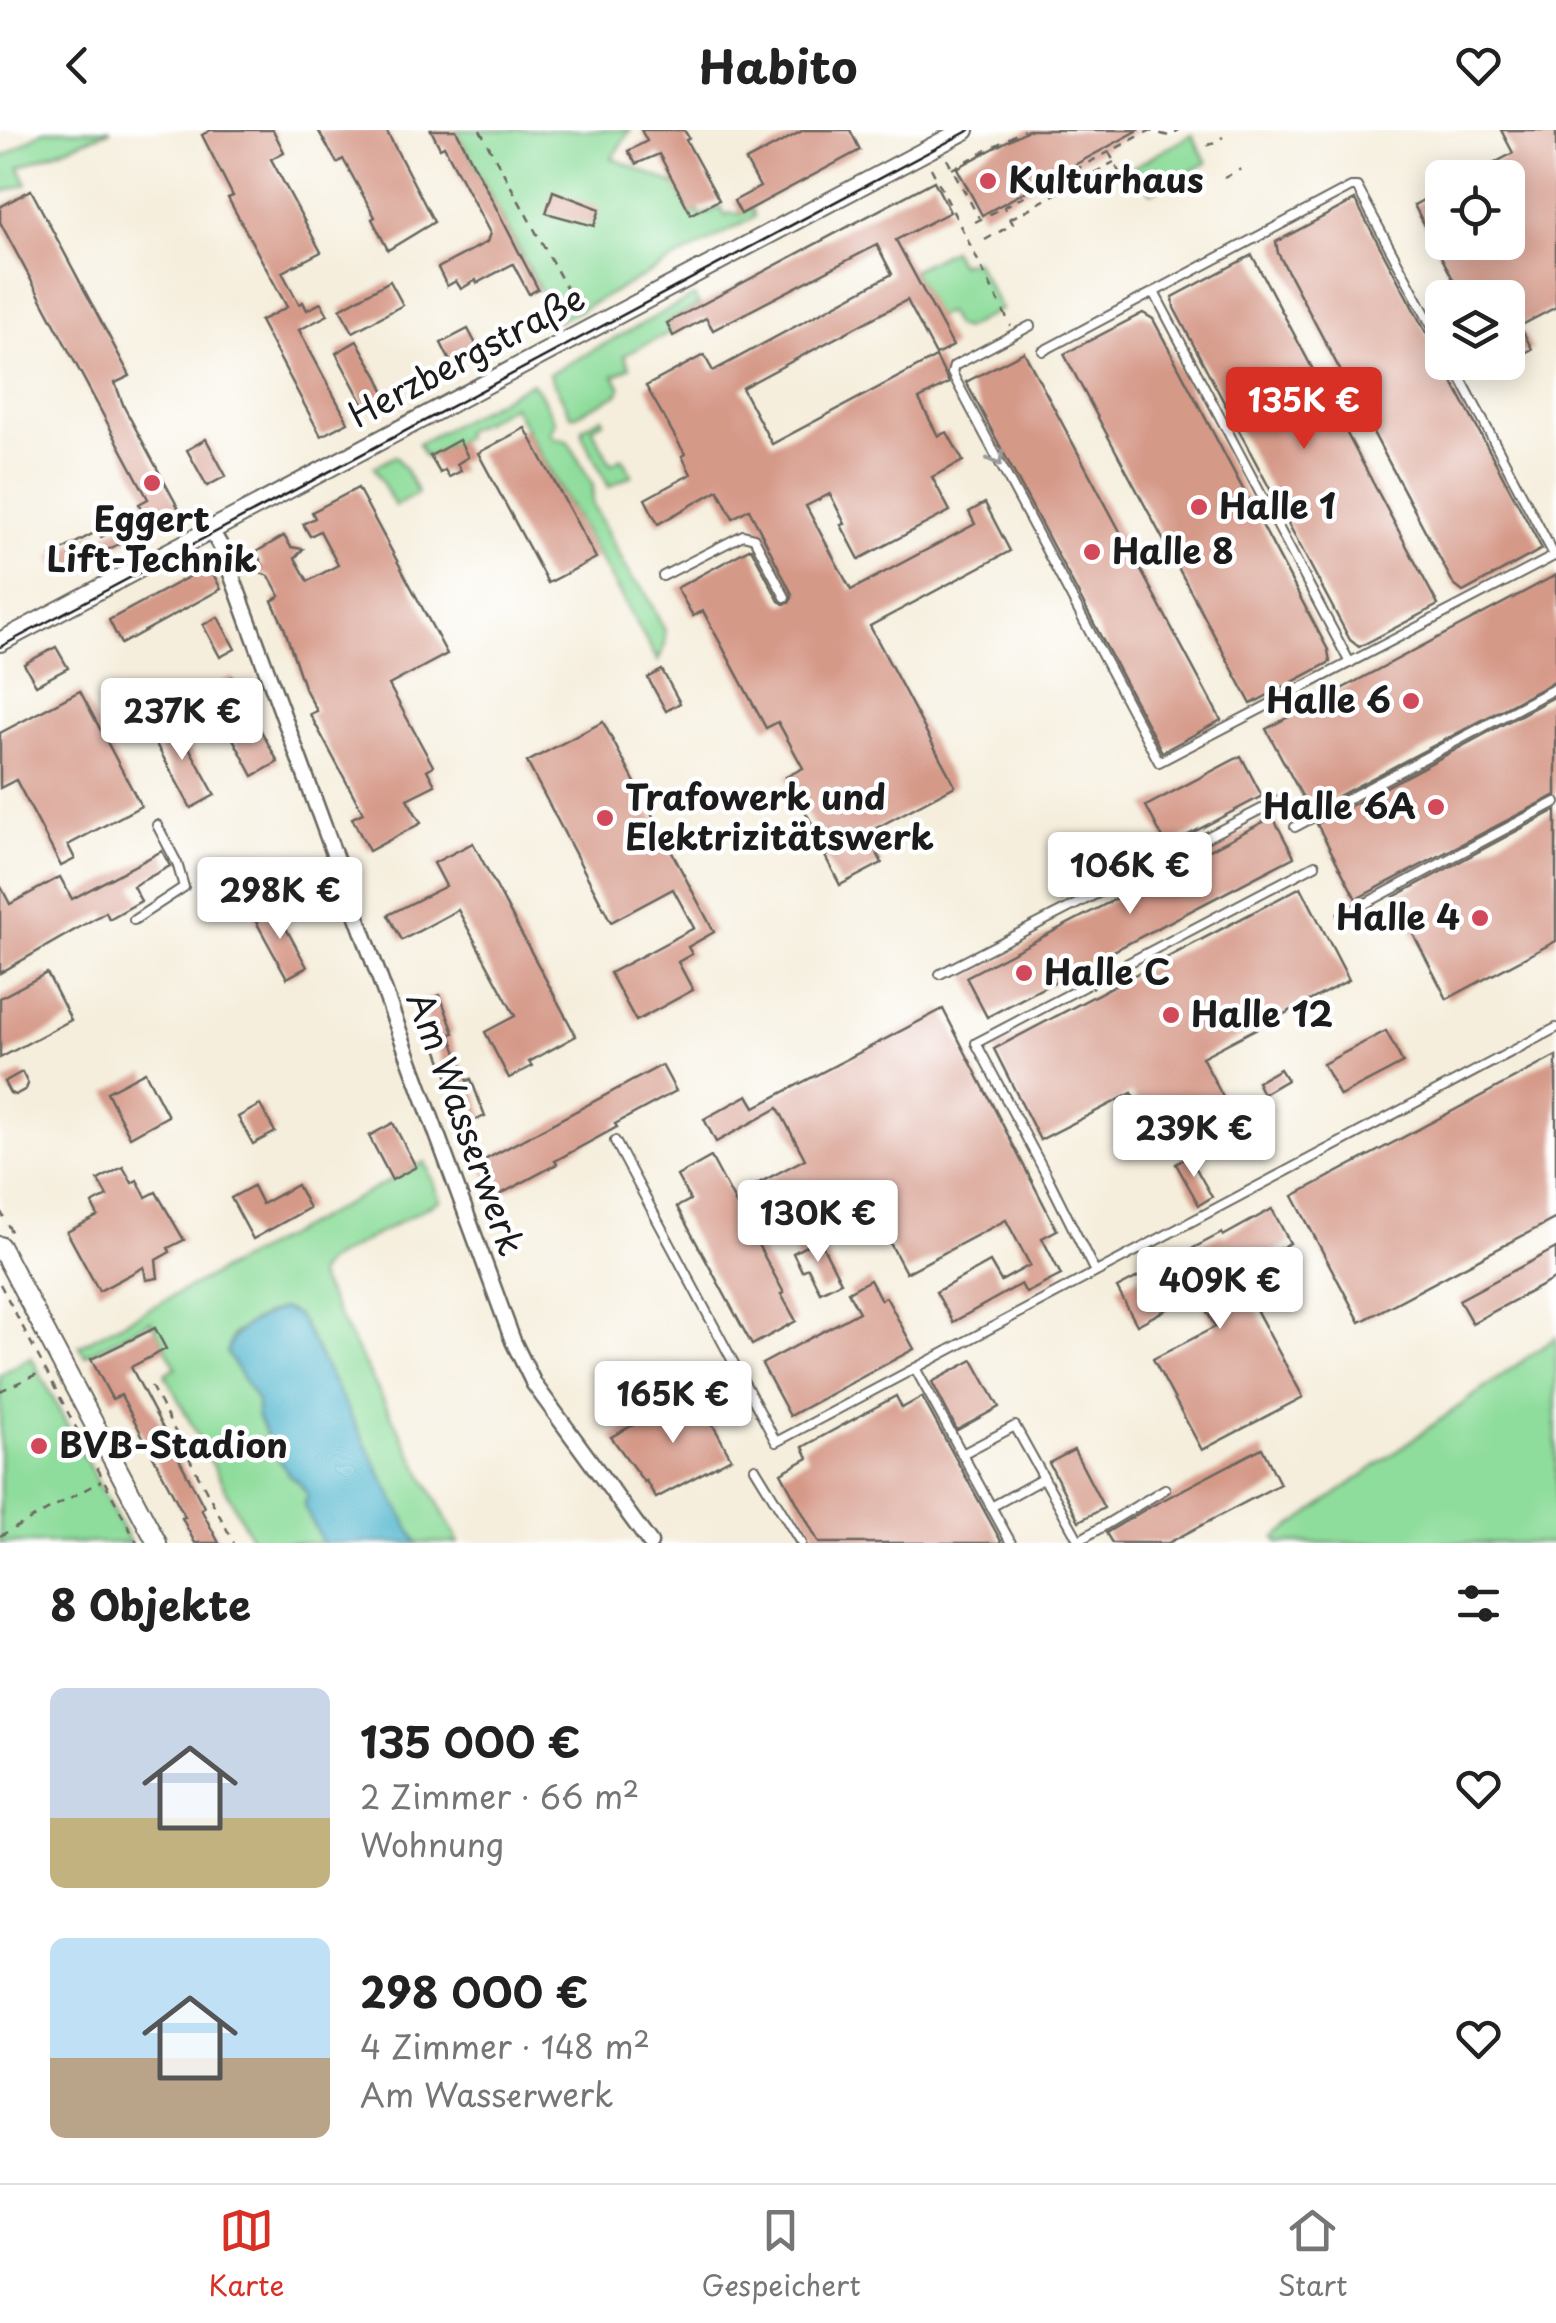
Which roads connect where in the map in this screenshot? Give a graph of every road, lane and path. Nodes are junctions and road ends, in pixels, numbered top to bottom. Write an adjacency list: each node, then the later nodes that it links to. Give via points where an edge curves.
1 (480, 130): 22 (path)
2 (965, 130): 28 (street, Herzbergstraße)
3 (1024, 130): 10 (path)
4 (1180, 130): 5 (path, via 1169,136)
5 (1148, 131): 9 (path)
6 (1224, 137): 7 (path)
7 (1207, 146)
8 (973, 149): 10 (path)
9 (1109, 152): 12 (path); 18 (path)
10 (977, 155): 14 (path)
11 (946, 158): 14 (path)
12 (1114, 162): 17 (path); 19 (path)
13 (930, 167): 25 (path)
14 (952, 168): 18 (path, via 977,220)
15 (1241, 169): 16 (path)
16 (1224, 178)
17 (1131, 196)
18 (1004, 206): 19 (path)
19 (1010, 219): 20 (path, via 1014,224)
20 (985, 240)
21 (1154, 292): 23 (lane, via 1358,187); 26 (lane); 33 (lane)
22 (578, 311)
23 (1425, 313)
24 (1030, 326): 25 (lane)
25 (1016, 334): 33 (lane, one-way to 33, via 952,373 1159,762)
26 (1043, 350)
27 (1462, 380): 29 (lane)
28 (211, 530): 32 (street, Herzbergstraße); 63 (street, Am Wasserwerk, via 513,1341 534,1384)
29 (1555, 555): 33 (lane)
30 (663, 576): 31 (lane, via 749,535)
31 (785, 597)
32 (0, 642)
33 (1350, 663)
34 (1556, 688): 38 (lane)
35 (1281, 799): 42 (lane)
36 (1556, 802): 40 (lane)
37 (157, 825): 41 (lane, via 184,887)
38 (1295, 827)
39 (1315, 865): 46 (lane, via 976,1043)
40 (1342, 916)
41 (134, 920)
42 (940, 974)
43 (1556, 1028): 46 (lane)
44 (616, 1141): 48 (lane, via 776,1442)
45 (0, 1246): 61 (street)
46 (1095, 1272): 48 (lane)
47 (0, 1284): 60 (path)
48 (914, 1368): 52 (lane)
49 (42, 1372): 51 (path)
50 (151, 1386): 62 (path)
51 (0, 1391)
52 (962, 1454): 54 (lane, via 1015,1426); 57 (lane)
53 (755, 1468): 64 (lane)
54 (1044, 1478): 57 (lane); 59 (lane)
55 (102, 1481): 58 (path)
56 (1166, 1489): 59 (lane)
57 (991, 1507): 65 (lane)
58 (0, 1536)
59 (1077, 1542)
60 (137, 1543)
61 (157, 1543)
62 (234, 1543)
63 (650, 1543)
64 (801, 1543)
65 (1011, 1543)

